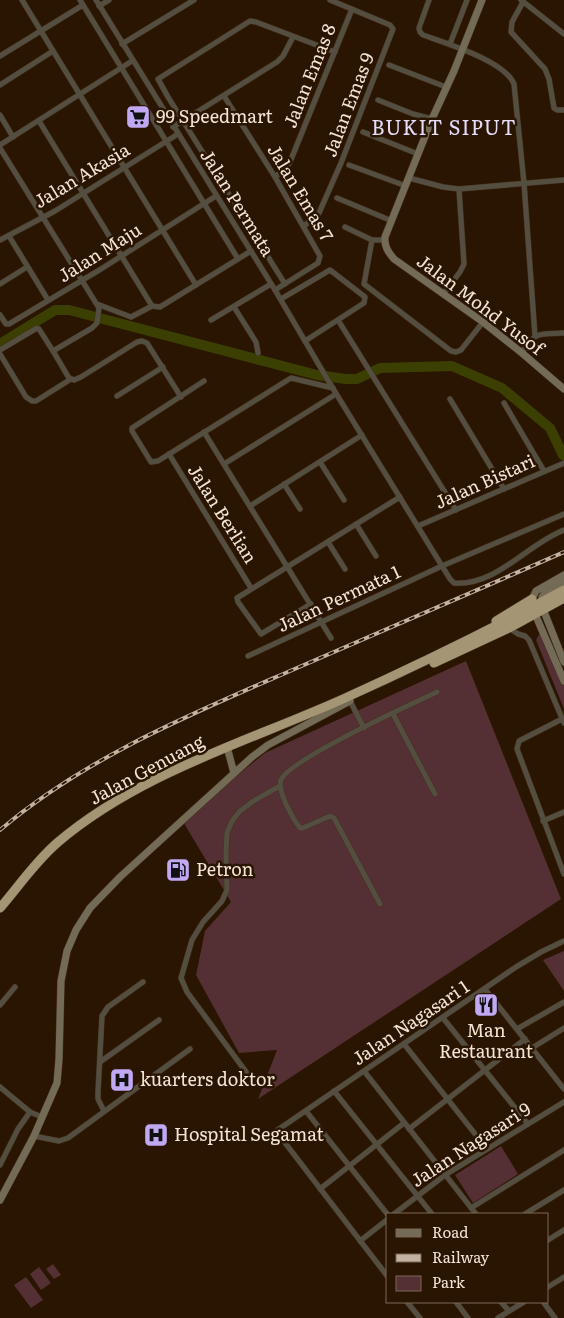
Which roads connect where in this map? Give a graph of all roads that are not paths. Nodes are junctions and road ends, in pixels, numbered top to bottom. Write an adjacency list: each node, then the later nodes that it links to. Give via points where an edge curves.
1 (22, 0): 13 (street)
2 (96, 0): 11 (street, Jalan Permata)
3 (109, 0): 11 (street)
4 (194, 0): 16 (street)
5 (330, 0): 12 (street)
6 (429, 0): 17 (street, via 420,32)
7 (467, 0): 17 (street)
8 (482, 0): 18 (street)
9 (522, 1): 14 (street); 30 (street, via 511,32 542,64 549,79 553,106)
10 (82, 2): 13 (street); 24 (street)
11 (99, 6): 16 (street, Jalan Permata)
12 (352, 9): 20 (street, Jalan Emas 8); 56 (street, Jalan Emas 9, via 393,29 319,214)
13 (41, 31): 19 (street); 21 (street)
14 (564, 34)
15 (293, 37): 20 (street); 28 (street, via 280,59); 34 (street, via 250,21 160,76 161,85)
16 (122, 44): 22 (street, Jalan Permata)
17 (450, 44): 18 (street)
18 (462, 50): 26 (street); 47 (street, via 501,69 512,80)
19 (53, 51): 25 (street); 27 (street)
20 (335, 52): 44 (street, Jalan Emas 8, via 290,162)
21 (0, 56)
22 (132, 61): 24 (street); 35 (street, Jalan Permata)
23 (389, 65): 26 (street)
24 (122, 68): 27 (street); 39 (street)
25 (0, 85)
26 (446, 88): 32 (street)
27 (80, 95): 33 (street); 43 (street)
28 (224, 96): 34 (street); 44 (street, Jalan Emas 7)
29 (378, 100): 32 (street)
30 (564, 110)
31 (0, 115): 38 (street)
32 (432, 119): 41 (street)
33 (39, 121): 38 (street); 50 (street)
34 (184, 121): 35 (street); 70 (street)
35 (173, 126): 37 (street, Jalan Permata)
36 (363, 132): 41 (street)
37 (178, 134): 39 (street, Jalan Akasia); 51 (street, Jalan Permata)
38 (14, 137): 40 (street)
39 (165, 141): 43 (street, Jalan Akasia); 53 (street)
40 (0, 147): 54 (street)
41 (418, 154): 45 (street)
42 (349, 165): 48 (street)
43 (124, 168): 50 (street, Jalan Akasia); 58 (street)
44 (275, 177): 56 (street, Jalan Emas 7)
45 (409, 178): 48 (street); 49 (street)
46 (564, 180): 47 (street)
47 (524, 183): 49 (street); 84 (street)
48 (406, 186): 55 (street)
49 (459, 189): 73 (street, via 464,264)
50 (82, 193): 54 (street, Jalan Akasia); 64 (street)
51 (216, 196): 53 (street, Jalan Maju); 63 (street, Jalan Permata)
52 (337, 198): 55 (street)
53 (204, 204): 58 (street, Jalan Maju); 65 (street)
54 (42, 217): 60 (street, Jalan Akasia); 67 (street)
55 (392, 221): 62 (street)
56 (304, 226): 70 (street, Jalan Emas 7, via 319,252 319,261)
57 (345, 227): 61 (street)
58 (162, 230): 64 (street, Jalan Maju); 71 (street)
59 (0, 233): 60 (street)
60 (4, 238): 66 (street)
61 (372, 240): 62 (street); 82 (street, via 364,284 451,351 461,350)
62 (385, 240): 73 (street, Jalan Mohd Yusof, via 394,259)
63 (251, 251): 65 (street); 69 (street, Jalan Permata)
64 (122, 255): 67 (street, Jalan Maju); 77 (street)
65 (238, 260): 71 (street)
66 (27, 267): 68 (street); 75 (street)
67 (82, 281): 75 (street, Jalan Maju); 76 (street)
68 (0, 284)
69 (271, 284): 72 (street, Jalan Permata); 78 (street)
70 (285, 284): 72 (street, Jalan Emas 7)
71 (196, 285): 77 (street, via 160,307)
72 (275, 290): 74 (street, Jalan Permata)
73 (443, 294): 82 (street, Jalan Mohd Yusof)
74 (281, 299): 81 (street, via 330,270 365,297 364,303); 85 (street, Jalan Permata)
75 (48, 300): 79 (street, Jalan Maju, via 8,324)
76 (97, 304): 77 (street, via 131,318); 86 (street, via 97,322 90,330)
77 (152, 306)
78 (234, 307): 80 (street); 88 (street, via 256,342)
79 (0, 315)
80 (211, 320)
81 (338, 320): 85 (street); 113 (street)
82 (482, 322): 89 (street, Jalan Mohd Yusof)
83 (564, 334): 84 (street)
84 (536, 336): 89 (street)
85 (305, 341): 93 (street, Jalan Permata)
86 (53, 350): 87 (street, via 36,328); 91 (street)
87 (0, 352): 91 (street, via 26,397 32,401)
88 (258, 353)
89 (522, 353): 94 (street, Jalan Mohd Yusof)
90 (163, 368): 91 (street, via 147,343 140,341); 96 (street); 97 (street)
91 (71, 380)
92 (204, 381): 97 (street)
93 (332, 388): 95 (street); 100 (street, via 291,378)
94 (564, 389)
95 (336, 394): 101 (street); 105 (street)
96 (117, 396)
97 (181, 397): 102 (street, via 131,429 151,462)
98 (450, 399): 108 (street)
99 (504, 403): 106 (street)
100 (204, 432): 102 (street); 105 (street)
101 (362, 435): 103 (street); 109 (street)
102 (169, 454): 125 (street, Jalan Berlian)
103 (320, 462): 107 (street); 110 (street)
104 (564, 463): 106 (street, Jalan Bistari)
105 (224, 464): 111 (street)
106 (544, 471): 108 (street, Jalan Bistari)
107 (284, 484): 111 (street); 112 (street)
108 (504, 489): 113 (street, Jalan Bistari)
109 (400, 497): 115 (street); 116 (street)
110 (344, 500)
111 (250, 506): 120 (street)
112 (300, 509)
113 (456, 510): 116 (street, Jalan Bistari)
114 (564, 514): 121 (street, Jalan Permata 1)
115 (356, 524): 118 (street); 119 (street)
116 (418, 526): 121 (street)
117 (564, 530): 121 (street, via 501,570 467,582 454,583)
118 (328, 542): 120 (street); 122 (street)
119 (376, 556)
120 (288, 566): 125 (street); 128 (street)
121 (442, 566): 130 (street, Jalan Permata 1)
122 (345, 569)
123 (564, 575): 129 (street, via 538,589)
124 (564, 582): 129 (street, via 544,593)
125 (251, 588): 128 (street, via 237,600 261,634)
126 (564, 590): 129 (highway, Jalan Genuang)
127 (564, 598): 129 (highway, Jalan Genuang)
128 (311, 604): 130 (street)
129 (537, 606): 131 (highway, Jalan Genuang); 134 (street); 135 (street); 141 (highway, Jalan Genuang)
130 (322, 622): 132 (street); 133 (street, Jalan Permata 1)
131 (510, 628): 137 (highway, Jalan Genuang); 139 (street, via 529,640)
132 (331, 638)
133 (248, 656)
134 (564, 662)
135 (564, 681)
136 (437, 692): 138 (street)
137 (350, 701): 140 (street); 141 (highway, Jalan Genuang); 142 (street, via 268,745)
138 (393, 714): 140 (street); 144 (street)
139 (563, 721): 146 (street, via 519,741 517,746)
140 (364, 728): 143 (street, via 294,766 283,776)
141 (228, 750): 142 (street); 149 (highway, Jalan Genuang, via 149,783 108,806 58,843)
142 (234, 773): 176 (street, via 104,892 76,930 66,951 61,981 57,1083)
143 (280, 786): 148 (street, via 300,828 325,817 334,818); 167 (street, via 255,800 232,821 227,833 227,890 192,940 181,978 187,992)
144 (435, 794)
145 (564, 812): 146 (street)
146 (543, 821): 147 (street)
147 (564, 874)
148 (380, 904)
149 (0, 908)
150 (564, 941): 153 (street, Jalan Nagasari 1, via 532,957)
151 (143, 982): 164 (street, via 104,1011)
152 (15, 987): 155 (street)
153 (485, 989): 156 (street, Jalan Nagasari 1); 159 (street)
154 (564, 1002): 159 (street)
155 (0, 1004)
156 (442, 1018): 161 (street, Jalan Nagasari 1); 165 (street)
157 (159, 1020): 164 (street)
158 (564, 1028): 162 (street)
159 (517, 1029): 160 (street)
160 (525, 1039): 162 (street); 165 (street)
161 (404, 1044): 166 (street, Jalan Nagasari 1); 171 (street)
162 (532, 1048): 169 (street)
163 (190, 1050): 175 (street)
164 (100, 1062): 175 (street, via 98,1099)
165 (486, 1070): 171 (street); 178 (street)
166 (364, 1071): 170 (street, Jalan Nagasari 1); 177 (street)
167 (252, 1080)
168 (0, 1087): 174 (street)
169 (564, 1089)
170 (334, 1091): 173 (street, Jalan Nagasari 1); 181 (street)
171 (447, 1099): 179 (street); 182 (street)
172 (564, 1102): 178 (street, Jalan Nagasari 9)
173 (306, 1111): 185 (street); 187 (street, Jalan Nagasari 1, via 276,1131)
174 (30, 1112): 176 (street); 184 (street)
175 (104, 1112): 180 (street, via 68,1138 58,1141)
176 (42, 1117): 180 (street)
177 (404, 1123): 179 (street); 181 (street)
178 (528, 1124): 182 (street, Jalan Nagasari 9)
179 (409, 1129): 186 (street)
180 (34, 1136): 190 (street)
181 (377, 1145): 185 (street); 189 (street)
182 (487, 1149): 186 (street, Jalan Nagasari 9)
183 (564, 1150): 191 (street)
184 (0, 1165)
185 (350, 1166): 187 (street); 196 (street)
186 (445, 1176): 189 (street, Jalan Nagasari 9); 191 (street)
187 (320, 1189): 200 (street)
188 (564, 1190): 195 (street)
189 (418, 1196): 192 (street, Jalan Nagasari 9); 193 (street)
190 (0, 1200)
191 (471, 1208): 194 (street)
192 (395, 1213)
193 (431, 1213)
194 (475, 1213)
195 (527, 1213)
196 (386, 1214)
197 (386, 1219): 200 (street)
198 (564, 1230): 199 (street)
199 (549, 1239)
200 (360, 1241): 201 (street)
201 (386, 1274)
202 (564, 1277): 203 (street)
203 (549, 1286)
204 (408, 1303): 210 (street)
205 (457, 1303): 211 (street)
206 (502, 1303): 209 (street)
207 (522, 1303): 209 (street)
208 (544, 1303): 213 (street)
209 (509, 1311): 212 (street)
210 (420, 1318)
211 (468, 1318)
212 (498, 1318)
213 (555, 1318)

